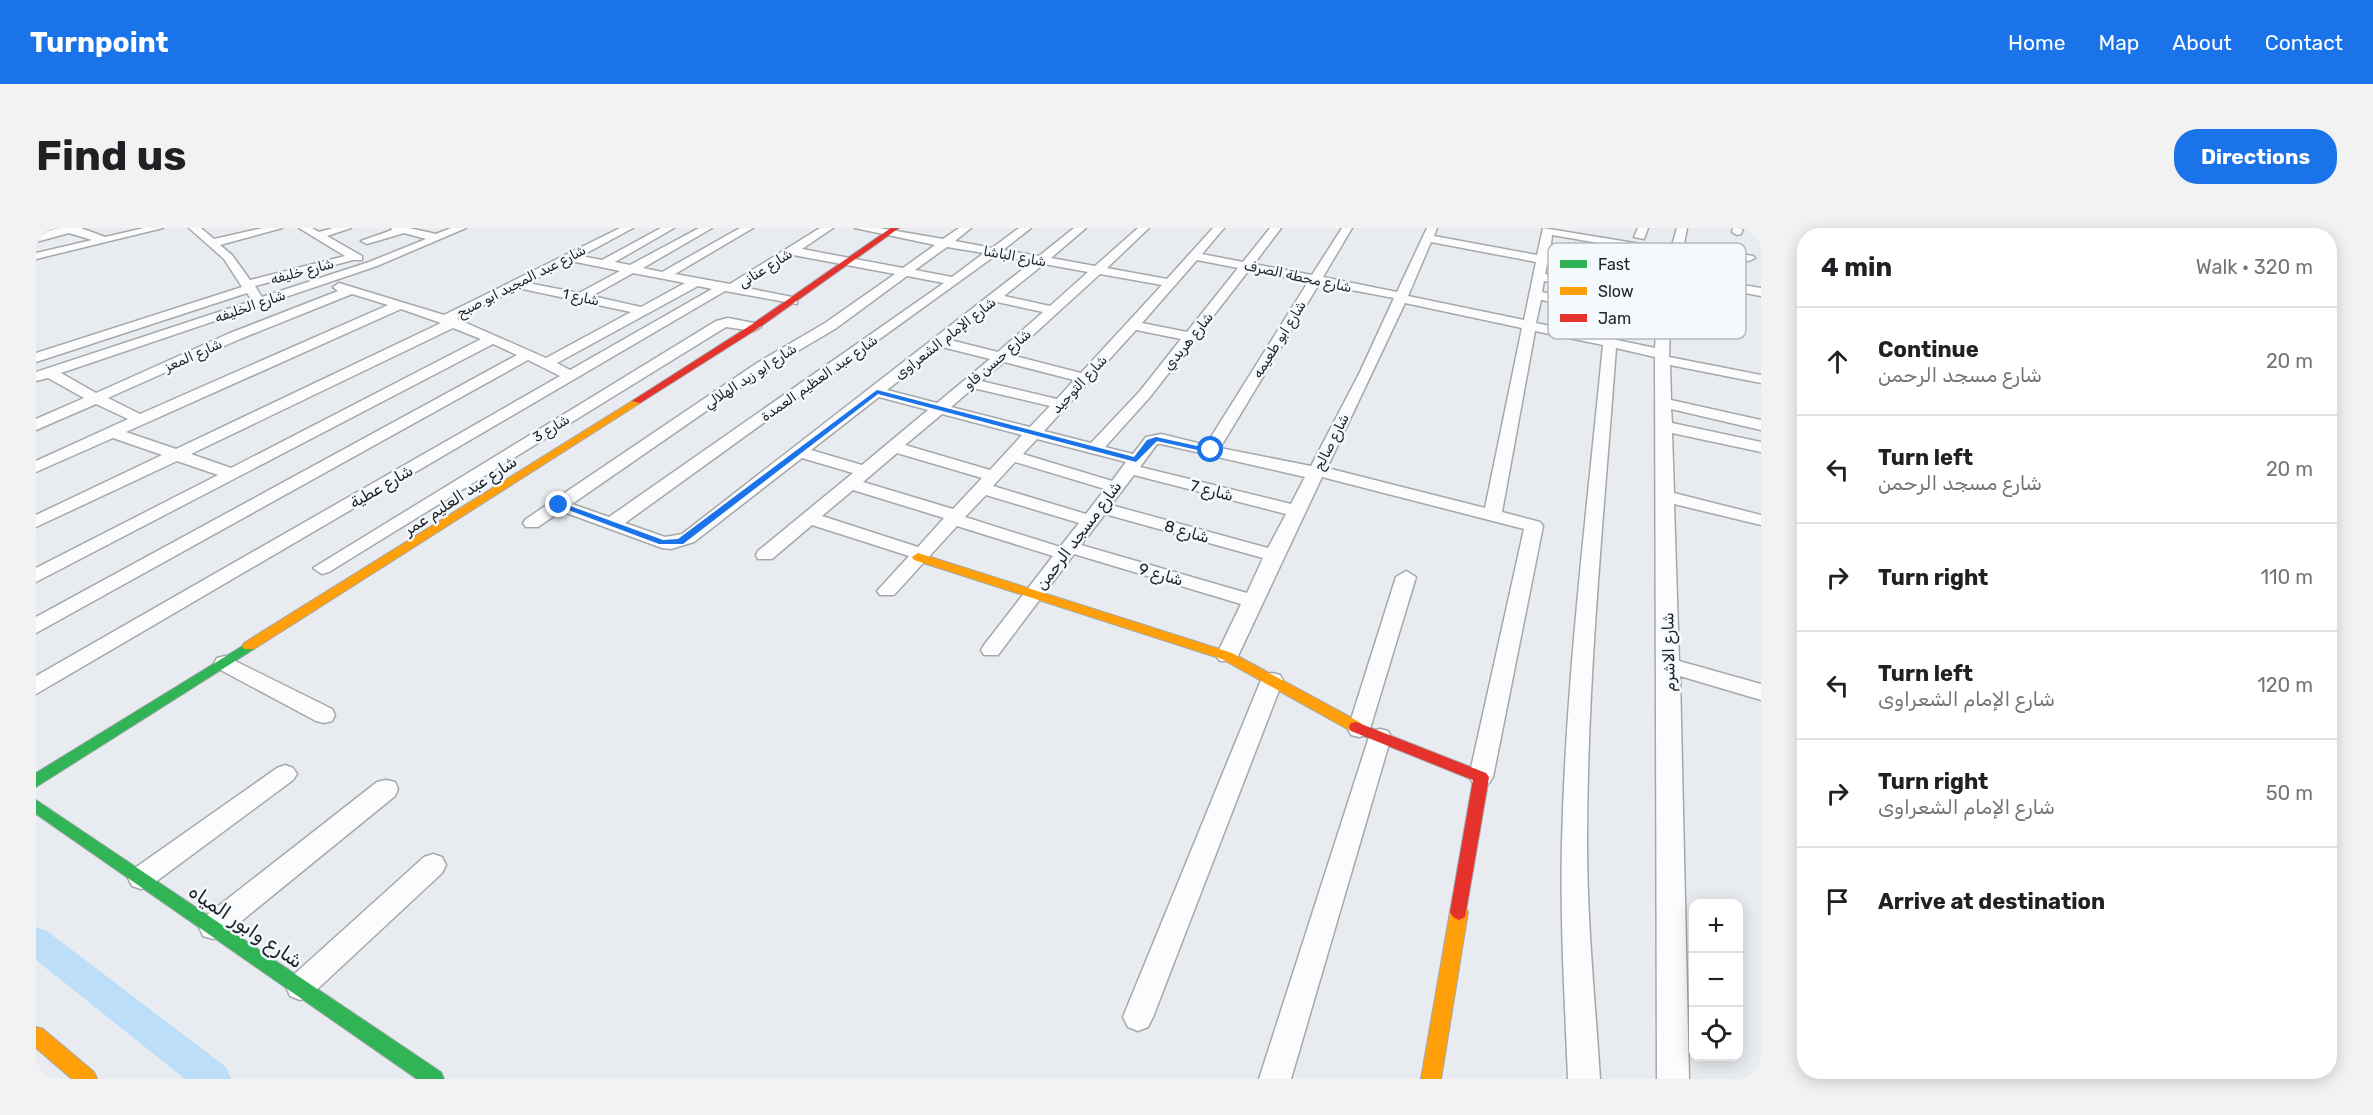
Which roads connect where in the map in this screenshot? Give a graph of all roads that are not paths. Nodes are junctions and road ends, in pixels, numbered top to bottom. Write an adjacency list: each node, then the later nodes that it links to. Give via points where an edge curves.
1 (158, 228): 28 (street)
2 (277, 228): 30 (street)
3 (304, 228): 25 (street)
4 (346, 228): 25 (street)
5 (461, 228): 26 (street, شارع الخليفه)
6 (628, 228): 38 (street, شارع عبد المجيد ابو صبح)
7 (669, 228): 46 (street)
8 (707, 228): 48 (street)
9 (748, 228): 51 (street)
10 (828, 228): 33 (street, شارع عنانى)
11 (860, 228): 22 (street, شارع الباشا)
12 (966, 228): 31 (street, شارع ابو زيد الهلالي)
13 (1026, 228): 34 (street, شارع عبد العظيم العمدة)
14 (1081, 228): 41 (street, شارع الإمام الشعراوى)
15 (1144, 228): 49 (street, شارع حسن فاو)
16 (1219, 228): 36 (street, شارع التوحيد)
17 (1276, 228): 47 (street, شارع هريدي)
18 (1347, 228): 57 (street, شارع ابو طعيمه)
19 (70, 229): 27 (street); 28 (street)
20 (198, 229): 30 (street)
21 (400, 229): 26 (street); 29 (street)
22 (892, 231): 31 (street, شارع الباشا); 42 (street, شارع عبد العليم عمر)
23 (1430, 233): 43 (street); 68 (street, شارع صالح)
24 (1547, 235): 32 (street); 43 (street)
25 (316, 236): 37 (street)
26 (437, 238): 45 (street, شارع الخليفه)
27 (36, 239)
28 (104, 240): 35 (street)
29 (367, 241)
30 (213, 243): 60 (street)
31 (944, 243): 34 (street, شارع الباشا); 50 (street, شارع ابو زيد الهلالي)
32 (1574, 243)
33 (792, 250): 42 (street); 61 (street, شارع عنانى)
34 (994, 252): 41 (street, شارع الباشا); 55 (street, شارع عبد العظيم العمدة)
35 (36, 256)
36 (1194, 256): 47 (street, شارع محطة الصرف); 58 (street, شارع التوحيد)
37 (355, 257): 45 (street); 60 (street, شارع خليفه)
38 (569, 258): 46 (street); 59 (street, شارع عبد المجيد ابو صبح)
39 (1749, 258): 40 (street)
40 (1746, 259)
41 (1042, 260): 49 (street, شارع الباشا); 69 (street, شارع الإمام الشعراوى)
42 (849, 261): 50 (street); 70 (street, شارع عبد العليم عمر)
43 (1542, 261): 44 (street); 52 (street)
44 (1548, 262)
45 (373, 264): 56 (street, شارع الخليفه)
46 (603, 264): 48 (street)
47 (1248, 267): 57 (street, شارع محطة الصرف); 81 (street, شارع هريدي)
48 (632, 269): 51 (street); 67 (street)
49 (1097, 270): 58 (street, شارع الباشا); 73 (street, شارع حسن فاو)
50 (904, 272): 55 (street); 124 (street, شارع ابو زيد الهلالي, via 830,326 762,366)
51 (665, 275): 54 (street)
52 (1539, 278): 53 (street); 66 (street)
53 (1548, 278)
54 (698, 281): 61 (street); 74 (street)
55 (955, 281): 133 (street, شارع عبد العظيم العمدة)
56 (318, 282): 63 (street); 71 (street, شارع الخليفه)
57 (1315, 282): 68 (street, شارع محطة الصرف); 111 (street, شارع ابو طعيمه)
58 (1171, 283): 77 (street, شارع التوحيد)
59 (518, 284): 67 (street, شارع 1); 76 (street, شارع عبد المجيد ابو صبح)
60 (249, 286): 71 (street); 90 (street, شارع خليفه)
61 (729, 287): 70 (street); 93 (street, شارع عطية)
62 (1746, 289): 64 (street)
63 (351, 290): 72 (street); 75 (street, شارع المعز)
64 (1761, 292)
65 (1548, 293): 66 (street)
66 (1536, 295): 78 (street)
67 (581, 297): 74 (street, شارع 1)
68 (1400, 297): 78 (street, شارع محطة الصرف); 118 (street, شارع صالح, via 1367,372)
69 (996, 298): 73 (street); 85 (street, شارع الإمام الشعراوى)
70 (793, 301): 79 (street, شارع عبد العليم عمر)
71 (259, 303): 75 (street); 92 (street, شارع الخليفه)
72 (401, 304): 76 (street); 102 (street)
73 (1053, 310): 88 (street, شارع حسن فاو)
74 (644, 311): 91 (street)
75 (287, 316): 98 (street, شارع المعز)
76 (450, 321): 82 (street); 113 (street, شارع عبد المجيد ابو صبح)
77 (1133, 325): 81 (street); 94 (street, شارع التوحيد)
78 (1530, 326): 80 (street, شارع محطة الصرف); 127 (street)
79 (754, 327): 138 (street, شارع 3, via 721,324); 147 (street, شارع عبد العليم عمر)
80 (1548, 330)
81 (1191, 337): 110 (street, شارع هريدي)
82 (494, 338): 87 (street); 119 (street)
83 (1595, 339): 86 (street, شارع محطة الصرف)
84 (1665, 339): 89 (street, شارع الاشرم)
85 (940, 342): 88 (street); 97 (street, شارع الإمام الشعراوى)
86 (1610, 342): 89 (street, شارع محطة الصرف); 169 (street, via 1575,811)
87 (529, 354): 91 (street); 144 (street)
88 (1000, 357): 94 (street); 96 (street, شارع حسن فاو)
89 (1663, 357): 95 (street, شارع محطة الصرف); 99 (street, شارع الاشرم)
90 (36, 358)
91 (547, 363): 93 (street)
92 (43, 374): 98 (street)
93 (571, 376): 150 (street, شارع عطية)
94 (1085, 378): 100 (street, شارع التوحيد)
95 (1761, 379)
96 (970, 383): 100 (street); 101 (street, شارع حسن فاو)
97 (877, 392): 101 (street, شارع 7); 112 (street, شارع الإمام الشعراوى)
98 (96, 398): 102 (street); 104 (street, شارع المعز)
99 (1664, 403): 103 (street); 105 (street, شارع الاشرم)
100 (1060, 404): 107 (street, شارع التوحيد)
101 (939, 408): 107 (street, شارع 7); 108 (street, شارع حسن فاو)
102 (140, 419): 106 (street)
103 (1761, 424)
104 (36, 425)
105 (1664, 426): 109 (street); 123 (street, شارع الاشرم)
106 (112, 432): 113 (street); 116 (street)
107 (1034, 433): 110 (street, شارع 7); 114 (street, شارع التوحيد)
108 (894, 447): 117 (street, شارع حسن فاو); 120 (street, شارع 8)
109 (1761, 447)
110 (1094, 449): 115 (street, شارع 7)
111 (1211, 450): 115 (street, شارع مسجد الرحمن, via 1156,439); 118 (street, شارع مسجد الرحمن)
112 (800, 452): 117 (street); 133 (street, شارع الإمام الشعراوى, via 680,542 662,542)
113 (175, 455): 119 (street); 131 (street, شارع عبد المجيد ابو صبح)
114 (1012, 456): 120 (street, شارع التوحيد); 122 (street)
115 (1132, 464): 122 (street, شارع مسجد الرحمن); 125 (street, شارع 7)
116 (36, 467)
117 (864, 471): 121 (street, شارع حسن فاو)
118 (1315, 472): 125 (street, شارع صالح); 127 (street, شارع مسجد الرحمن)
119 (231, 474): 139 (street)
120 (988, 482): 126 (street, شارع 8); 129 (street, شارع التوحيد)
121 (850, 483): 128 (street, شارع حسن فاو); 129 (street, شارع 9)
122 (1115, 486): 126 (street, شارع مسجد الرحمن)
123 (1664, 496): 130 (street); 148 (street, شارع الاشرم)
124 (559, 505): 132 (street, شارع ابو زيد الهلالي); 133 (street, شارع الإمام الشعراوى)
125 (1296, 511): 136 (street, شارع صالح)
126 (1095, 514): 134 (street, شارع مسجد الرحمن); 136 (street, شارع 8)
127 (1493, 514): 155 (street, شارع مسجد الرحمن, via 1530,524 1536,530)
128 (809, 518): 135 (street, شارع حسن فاو); 137 (street)
129 (955, 518): 134 (street, شارع 9); 137 (street, شارع التوحيد)
130 (1761, 520)
131 (36, 522)
132 (532, 523)
133 (611, 524)
134 (1067, 550): 142 (street, شارع مسجد الرحمن); 143 (street, شارع 9)
135 (765, 555)
136 (1274, 555): 143 (street, شارع صالح)
137 (920, 556): 141 (street, شارع التوحيد); 142 (street)
138 (322, 568)
139 (36, 576)
140 (1406, 577): 153 (street)
141 (887, 591)
142 (1034, 594): 145 (street, شارع مسجد الرحمن); 146 (street)
143 (1252, 601): 146 (street, شارع صالح)
144 (36, 626)
145 (991, 650)
146 (1227, 656): 149 (street)
147 (225, 663): 152 (street); 156 (street, شارع عبد العليم عمر)
148 (1669, 665): 151 (street); 170 (street, شارع الاشرم)
149 (1272, 680): 153 (street); 163 (street)
150 (36, 686)
151 (1761, 693)
152 (324, 715)
153 (1369, 733): 155 (street); 167 (street)
154 (285, 774): 160 (street)
155 (1481, 777): 168 (street)
156 (36, 781)
157 (386, 789): 161 (street)
158 (36, 806): 160 (street, شارع وابور المياه)
159 (433, 865): 162 (street)
160 (141, 878): 161 (street, شارع وابور المياه)
161 (213, 927): 162 (street, شارع وابور المياه)
162 (300, 987): 166 (street, شارع وابور المياه)
163 (1138, 1017)
164 (36, 1036): 165 (street)
165 (87, 1079)
166 (434, 1079)
167 (1275, 1079)
168 (1431, 1079)
169 (1584, 1079)
170 (1672, 1079)

